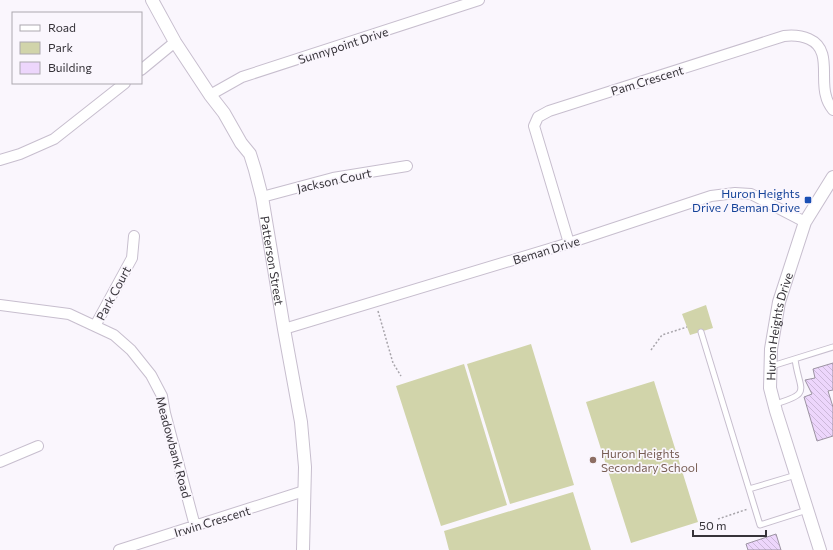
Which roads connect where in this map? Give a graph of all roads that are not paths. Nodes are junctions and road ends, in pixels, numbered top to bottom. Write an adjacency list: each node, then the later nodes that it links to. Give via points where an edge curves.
1 (152, 0): 3 (street, Patterson Street)
2 (479, 0): 6 (street, Sunnypoint Drive, via 242,77)
3 (175, 42): 4 (street); 6 (street, Patterson Street)
4 (142, 69)
5 (124, 84): 8 (street, via 54,139)
6 (210, 95): 11 (street, Patterson Street, via 250,154)
7 (833, 110): 14 (street, Pam Crescent, via 825,95 823,58 819,47 813,41 793,35 549,110 538,118 534,126)
8 (0, 160)
9 (406, 166): 11 (street, Jackson Court, via 334,178)
10 (833, 178): 12 (street, Huron Heights Drive)
11 (262, 197): 17 (street, Patterson Street)
12 (805, 222): 14 (street, Beman Drive, via 751,194 735,193 711,196); 21 (street, Huron Heights Drive, via 779,302 771,349)
13 (134, 236): 16 (street, Park Court, via 132,258)
14 (569, 243): 17 (street, Beman Drive)
15 (0, 305): 16 (street, Meadowbank Road, via 69,314)
16 (95, 326): 29 (street, Meadowbank Road, via 114,335 131,350 151,375 162,396)
17 (284, 329): 27 (street, Patterson Street, via 301,422)
18 (701, 332): 26 (lane)
19 (833, 347): 20 (lane)
20 (795, 359): 21 (lane); 22 (lane, via 802,388 799,395)
21 (771, 366): 22 (street, Huron Heights Drive, via 770,388)
22 (775, 404): 25 (street, Huron Heights Drive)
23 (38, 446): 24 (street)
24 (0, 462)
25 (796, 475): 26 (lane); 28 (street, Huron Heights Drive)
26 (749, 489): 28 (lane, via 760,525)
27 (304, 491): 29 (street, Irwin Crescent); 31 (street, Patterson Street)
28 (807, 510): 32 (street, Huron Heights Drive)
29 (195, 526): 30 (street, Irwin Crescent)
30 (119, 550)
31 (303, 550)
32 (820, 550)

